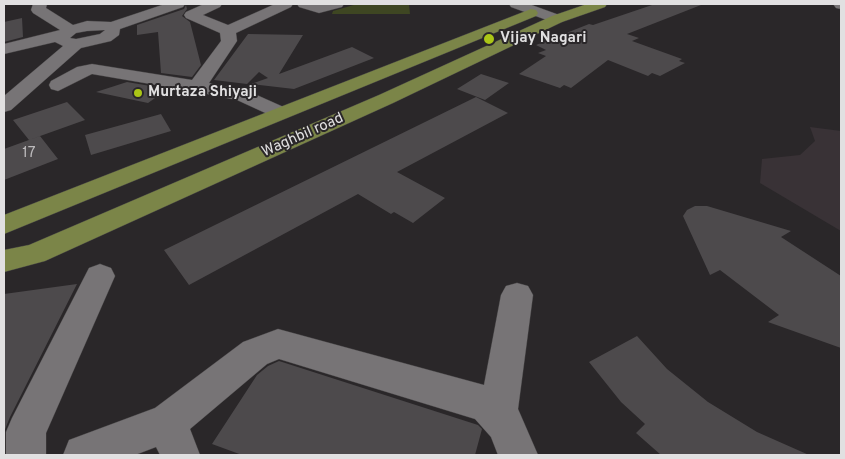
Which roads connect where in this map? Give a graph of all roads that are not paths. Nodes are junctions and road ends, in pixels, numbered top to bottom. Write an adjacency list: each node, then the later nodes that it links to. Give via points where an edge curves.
1 (40, 4): 13 (street, via 38,10)
2 (178, 4): 13 (street, via 112,27 87,26)
3 (215, 4): 12 (street, via 191,15)
4 (268, 4): 12 (street)
5 (286, 4): 12 (street)
6 (304, 4): 7 (street, via 319,9)
7 (337, 4)
8 (516, 4): 10 (street)
9 (600, 4): 11 (main road, Waghbil road)
10 (535, 11): 11 (main road, Waghbil road); 19 (main road, Waghbil road)
11 (556, 12): 21 (main road, Waghbil road, via 386,99 35,254)
12 (223, 29): 17 (street, via 229,41)
13 (70, 37): 14 (street); 18 (street)
14 (4, 48)
15 (141, 83): 17 (street, via 170,92)
16 (58, 85): 17 (street, via 92,69)
17 (202, 87): 19 (street, via 243,96)
18 (4, 106)
19 (281, 114): 20 (main road, Waghbil road)
20 (4, 225)
21 (4, 262)
22 (100, 276): 26 (street, via 26,432)
23 (517, 295): 24 (street)
24 (498, 416): 25 (street, via 487,404 278,344 255,353); 28 (street, via 507,425)
25 (173, 439): 27 (street)
26 (26, 455)
27 (84, 455)
28 (518, 455)

